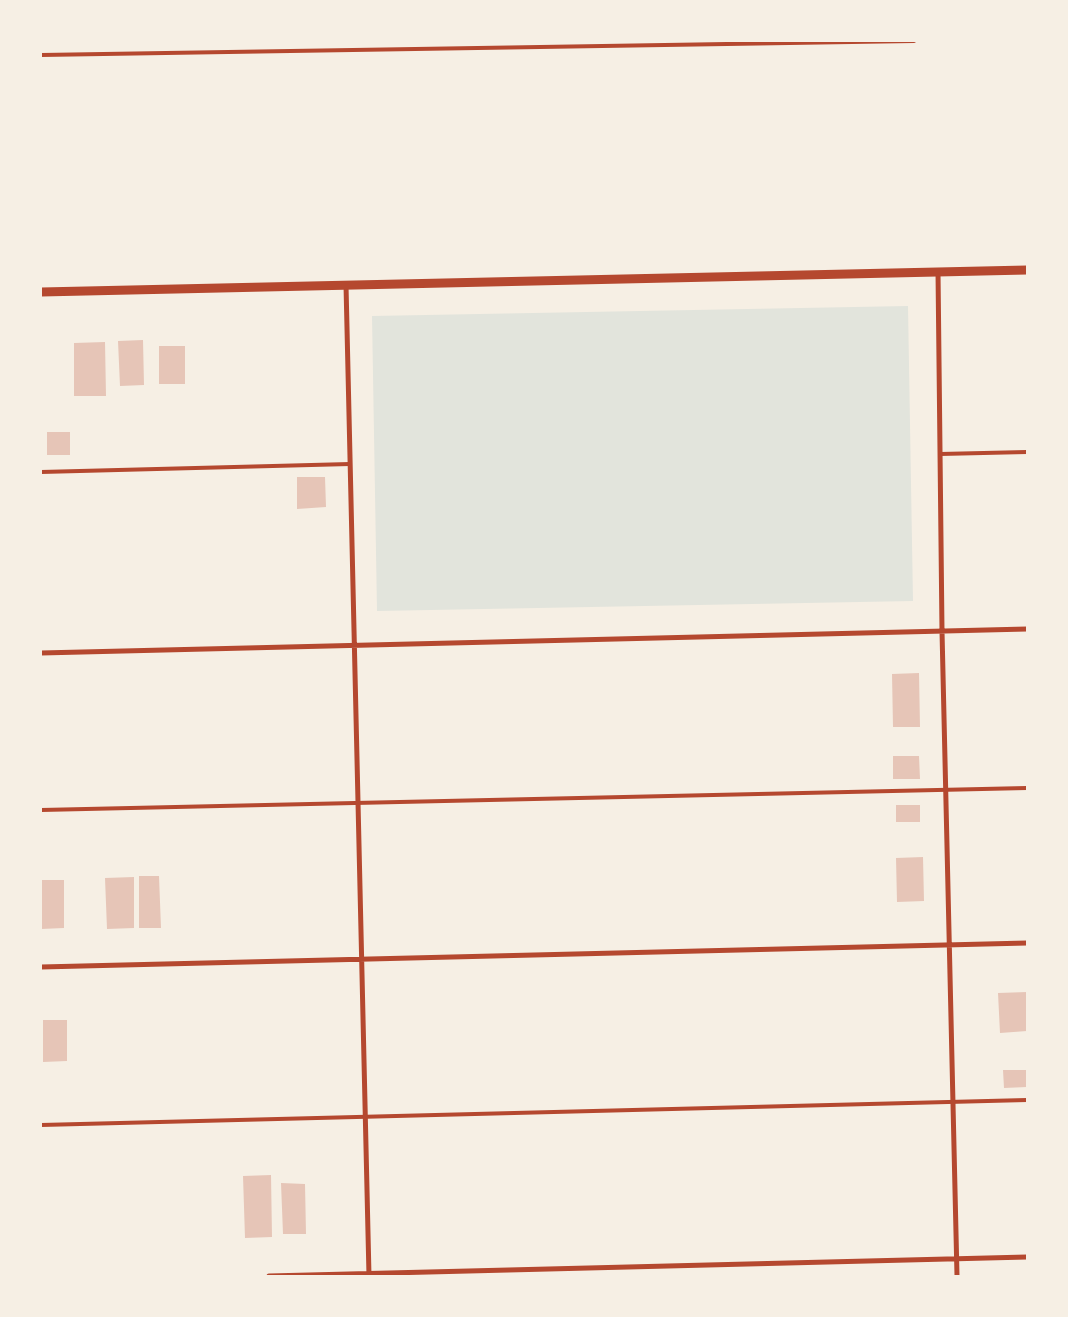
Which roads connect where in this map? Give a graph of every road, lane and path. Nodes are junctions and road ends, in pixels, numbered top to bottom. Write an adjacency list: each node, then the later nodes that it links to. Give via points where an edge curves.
1 (914, 41): 2 (lane)
2 (41, 55)
3 (1027, 270): 4 (street)
4 (938, 271): 5 (street); 8 (street)
5 (346, 285): 6 (street); 9 (street)
6 (41, 292)
7 (1027, 452): 8 (lane)
8 (940, 454): 12 (street)
9 (350, 464): 10 (lane); 13 (street)
10 (41, 472)
11 (1027, 629): 12 (street)
12 (942, 631): 13 (street); 16 (street)
13 (355, 646): 14 (street); 17 (street)
14 (41, 653)
15 (1027, 788): 16 (lane)
16 (946, 790): 17 (lane); 20 (street)
17 (358, 803): 18 (lane); 21 (street)
18 (41, 810)
19 (1027, 943): 20 (street)
20 (949, 945): 21 (street); 24 (street)
21 (362, 959): 22 (street); 25 (street)
22 (41, 967)
23 (1027, 1100): 24 (lane)
24 (953, 1102): 25 (lane); 28 (street)
25 (365, 1118): 26 (lane); 29 (street)
26 (41, 1125)
27 (1027, 1257): 28 (street)
28 (956, 1259): 29 (street); 31 (street)
29 (369, 1274): 30 (street)
30 (269, 1276)
31 (957, 1276)

